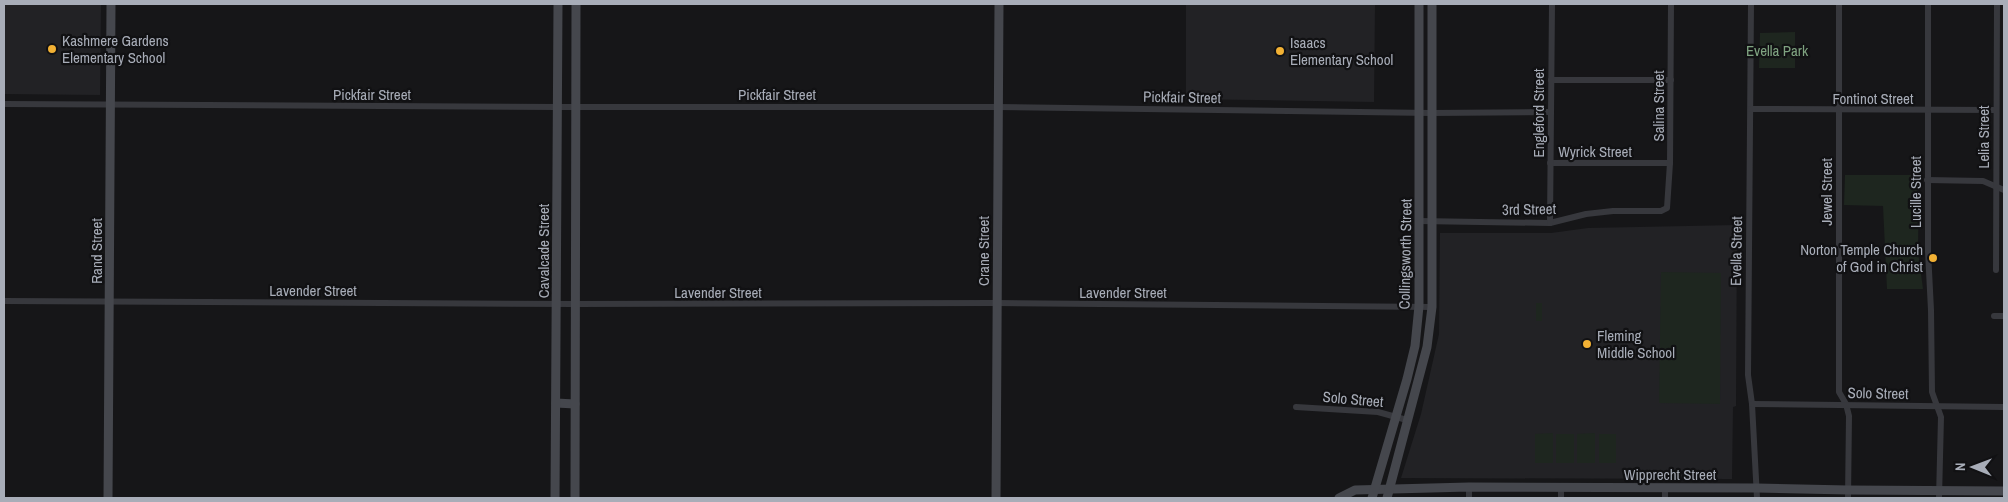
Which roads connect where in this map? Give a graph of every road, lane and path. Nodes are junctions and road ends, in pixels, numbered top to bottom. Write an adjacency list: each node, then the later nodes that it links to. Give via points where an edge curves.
1 (111, 4): 18 (main road, Rand Street)
2 (558, 4): 19 (main road, Cavalcade Street)
3 (576, 4): 20 (main road)
4 (999, 4): 21 (main road, Crane Street)
5 (1420, 4): 26 (main road, Collingsworth Street)
6 (1432, 4): 28 (main road, Collingsworth Street)
7 (1552, 4): 13 (street, Engleford Street)
8 (1671, 4): 14 (street, Salina Street)
9 (1751, 4): 22 (street, Evella Street)
10 (1839, 4): 23 (street, Jewel Street)
11 (1928, 4): 25 (street, Lucille Street)
12 (1997, 4): 15 (street, Lelia Street)
13 (1551, 80): 14 (street); 27 (street, Engleford Street)
14 (1670, 80): 30 (street, Salina Street)
15 (1996, 93): 16 (street); 24 (street, Lelia Street)
16 (2004, 93)
17 (4, 104): 18 (street, Pickfair Street)
18 (111, 104): 19 (street, Pickfair Street); 42 (main road, Rand Street)
19 (558, 107): 20 (street, Pickfair Street); 34 (main road, Cavalcade Street)
20 (576, 107): 21 (street, Pickfair Street); 35 (main road)
21 (998, 107): 26 (street, Pickfair Street); 45 (main road, Crane Street)
22 (1751, 110): 23 (street, Fontinot Street); 52 (street, Evella Street, via 1748,375)
23 (1839, 110): 25 (street, Fontinot Street); 53 (street, Jewel Street, via 1839,392)
24 (1996, 110): 25 (street, Fontinot Street); 32 (street, Lelia Street)
25 (1928, 111): 31 (street, Lucille Street)
26 (1419, 112): 28 (street, Pickfair Street); 37 (main road, Collingsworth Street)
27 (1550, 112): 28 (street, Pickfair Street); 29 (street, Engleford Street)
28 (1431, 113): 38 (main road, Collingsworth Street)
29 (1550, 163): 30 (street, Wyrick Street); 39 (street, Engleford Street)
30 (1670, 163): 36 (street, Salina Street)
31 (1927, 180): 32 (street, via 1984,181); 54 (street, Lucille Street, via 1932,392)
32 (1996, 187): 33 (street); 40 (street, Lelia Street)
33 (2004, 190)
34 (557, 205): 35 (main road); 43 (main road, Cavalcade Street)
35 (575, 206): 44 (main road)
36 (1667, 208): 39 (street, 3rd Street, via 1661,211 1586,214)
37 (1419, 221): 38 (street, 3rd Street); 46 (main road, Collingsworth Street)
38 (1432, 222): 39 (street, 3rd Street); 47 (main road, Collingsworth Street)
39 (1550, 223)
40 (1996, 270)
41 (4, 301): 42 (street, Lavender Street)
42 (110, 301): 43 (street, Lavender Street); 68 (main road, Rand Street)
43 (557, 304): 44 (street, Lavender Street); 50 (main road, Cavalcade Street)
44 (575, 304): 45 (street, Lavender Street); 51 (main road)
45 (996, 304): 46 (street, Lavender Street); 71 (main road, Crane Street)
46 (1419, 306): 47 (street, Lavender Street); 57 (main road, Collingsworth Street, via 1415,346)
47 (1432, 307): 58 (main road, Collingsworth Street, via 1427,347)
48 (1994, 316): 49 (street)
49 (2004, 316)
50 (556, 403): 51 (main road); 69 (main road, Cavalcade Street)
51 (575, 404): 70 (main road)
52 (1752, 404): 53 (street, Solo Street); 61 (street, Evella Street)
53 (1846, 404): 54 (street, Solo Street); 66 (street, Jewel Street, via 1849,416)
54 (1937, 406): 56 (street, Solo Street); 67 (street, Lucille Street, via 1941,417)
55 (1296, 407): 57 (street, Solo Street)
56 (2004, 407)
57 (1396, 416): 58 (street, Solo Street); 64 (main road, Collingsworth Street)
58 (1408, 420): 65 (main road, Collingsworth Street)
59 (1469, 487): 60 (main road, Wipprecht Street); 65 (main road, Wipprecht Street); 73 (street)
60 (1561, 488): 63 (main road, Wipprecht Street); 74 (street)
61 (1757, 488): 63 (main road, Wipprecht Street); 66 (main road, Wipprecht Street); 75 (street, Evella Street)
62 (2004, 491): 67 (main road, Wipprecht Street)
63 (1665, 493)
64 (1372, 494): 65 (main road, Wipprecht Street); 72 (main road, Wipprecht Street, via 1355,490)
65 (1388, 494)
66 (1848, 494): 67 (main road, Wipprecht Street)
67 (1939, 495)
68 (108, 498)
69 (555, 498)
70 (575, 498)
71 (996, 498)
72 (1339, 498)
73 (1469, 498)
74 (1561, 498)
75 (1756, 498)

